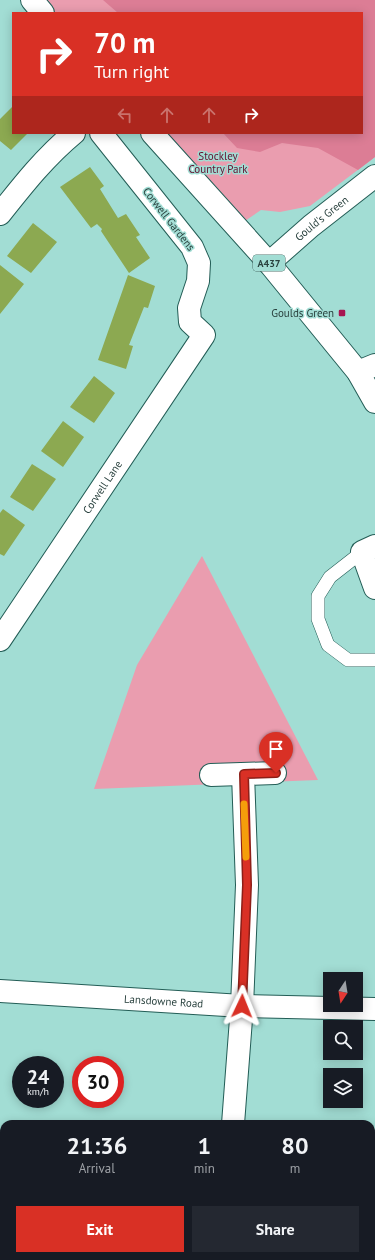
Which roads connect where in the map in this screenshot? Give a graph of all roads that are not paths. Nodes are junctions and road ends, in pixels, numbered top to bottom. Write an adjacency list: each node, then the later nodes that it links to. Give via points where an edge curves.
1 (32, 0): 2 (street)
2 (42, 12)
3 (73, 134): 7 (street, via 33,171)
4 (101, 134): 9 (street, Corwell Gardens, via 192,247 199,264 198,281 189,308 190,322)
5 (153, 134): 8 (street, A437)
6 (375, 176): 8 (street, Gould's Green)
7 (0, 214)
8 (269, 263): 10 (street, A437)
9 (204, 335): 14 (street, Corwell Lane)
10 (366, 369): 11 (street, A437)
11 (375, 402)
12 (368, 549): 13 (street); 15 (lane, via 330,577 318,596 318,619 328,645 348,660)
13 (375, 588)
14 (0, 640)
15 (375, 660)
16 (276, 773): 17 (street)
17 (244, 774): 18 (street); 20 (street, via 247,885)
18 (211, 775)
19 (0, 991): 20 (street, Lansdowne Road)
20 (242, 1006): 21 (street, Lansdowne Road); 22 (street)
21 (375, 1009)
22 (233, 1120)

